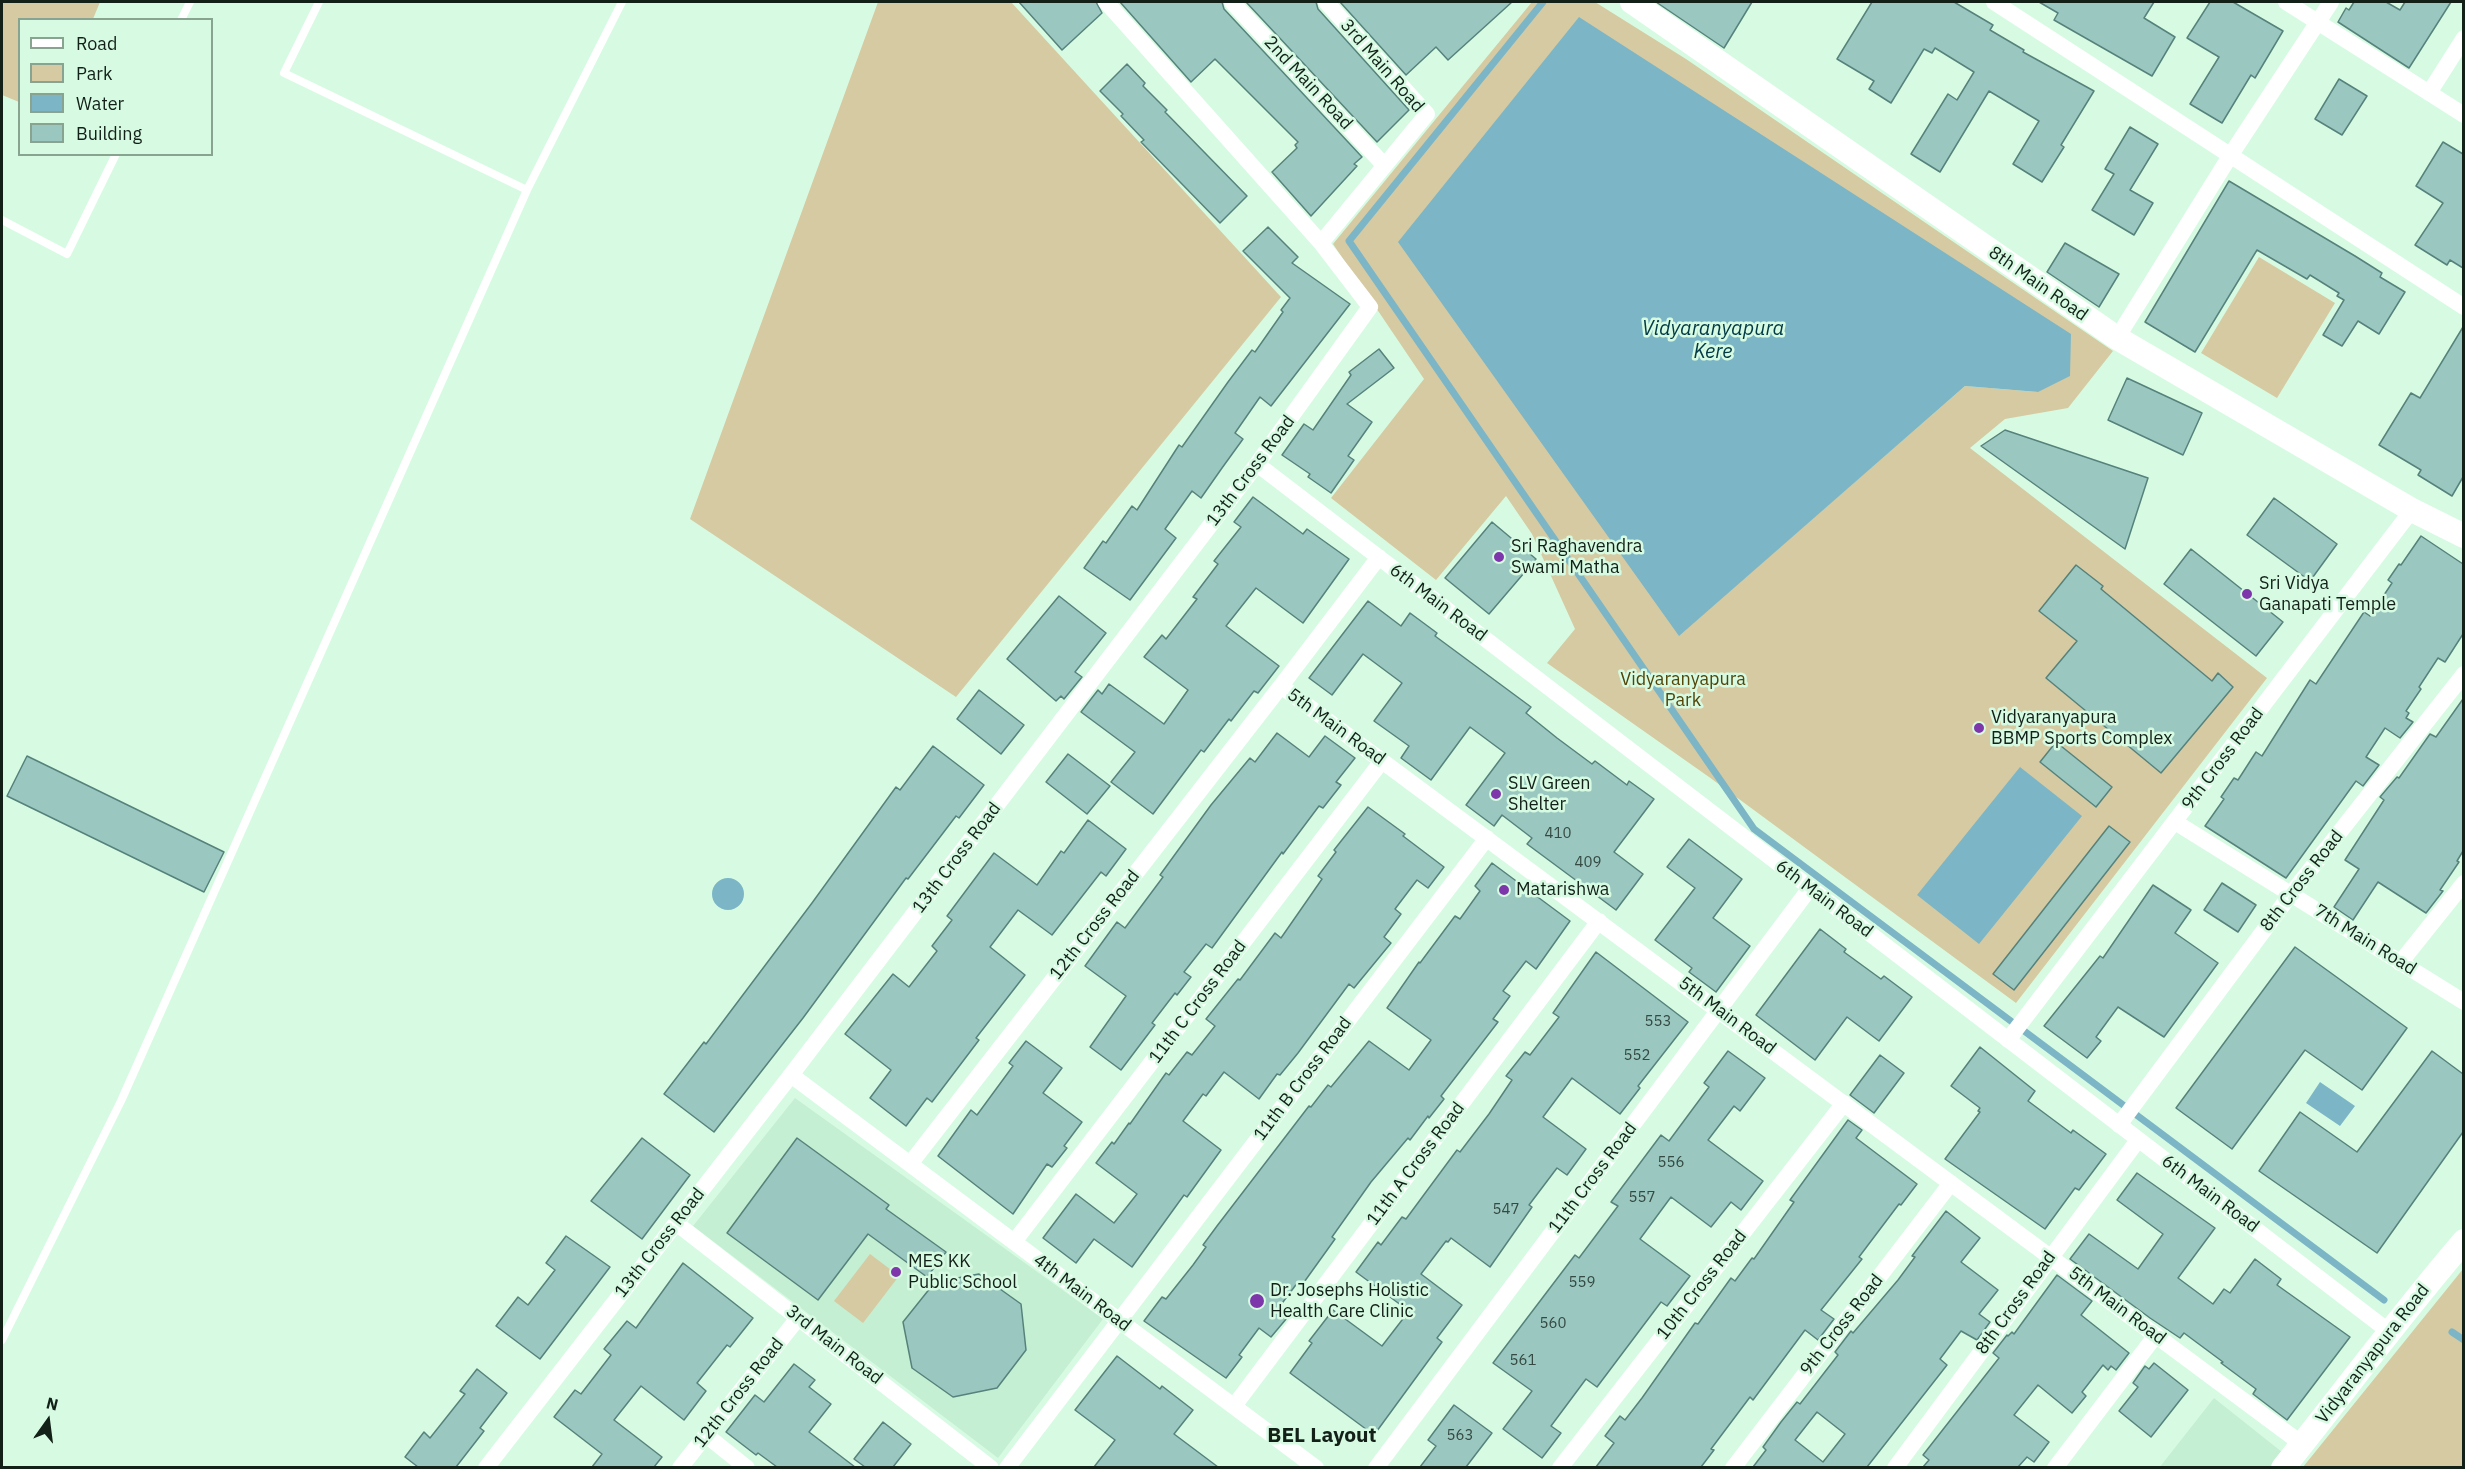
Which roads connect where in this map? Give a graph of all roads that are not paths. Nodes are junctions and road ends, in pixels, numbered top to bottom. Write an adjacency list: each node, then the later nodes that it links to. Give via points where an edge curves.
1 (190, 2): 11 (lane)
2 (319, 2): 19 (lane, via 284,73)
3 (622, 2): 19 (lane)
4 (1106, 2): 21 (street)
5 (1232, 2): 18 (street, 2nd Main Road)
6 (1326, 2): 18 (street, 3rd Main Road, via 1427,114)
7 (1632, 2): 23 (street, 8th Main Road)
8 (1994, 2): 17 (street)
9 (2286, 2): 12 (street)
10 (2331, 2): 12 (street)
11 (182, 18)
12 (2318, 22): 14 (street); 17 (street)
13 (2463, 38): 14 (street)
14 (2429, 93): 15 (street)
15 (2463, 115)
16 (115, 156): 20 (lane, via 67,254)
17 (2230, 156): 22 (street); 23 (street)
18 (1384, 165): 21 (street, 3rd Main Road)
19 (528, 190): 55 (lane, via 121,1101)
20 (2, 220)
21 (1321, 243): 24 (street, 13th Cross Road, via 1370,307)
22 (2463, 308)
23 (2117, 338): 25 (street, 8th Main Road)
24 (1257, 464): 27 (street, 6th Main Road); 41 (street, 13th Cross Road)
25 (2412, 510): 26 (street, 8th Main Road); 31 (street, 9th Cross Road)
26 (2463, 536)
27 (1378, 557): 29 (street, 5th Main Road); 34 (street, 6th Main Road)
28 (2463, 674): 35 (street, 8th Cross Road)
29 (1281, 686): 30 (street, 5th Main Road); 45 (street, 12th Cross Road)
30 (1383, 761): 32 (street, 5th Main Road); 49 (street, 11th C Cross Road)
31 (2175, 822): 35 (street, 7th Main Road); 40 (street, 9th Cross Road)
32 (1487, 838): 36 (street, 5th Main Road); 52 (street, 11th B Cross Road)
33 (2463, 883): 37 (street)
34 (1810, 888): 39 (street, 11th Cross Road); 40 (street, 6th Main Road)
35 (2291, 894): 37 (street, 7th Main Road); 43 (street, 8th Cross Road)
36 (1599, 921): 39 (street, 5th Main Road); 56 (street, 11th A Cross Road)
37 (2400, 963): 38 (street, 7th Main Road)
38 (2463, 1002)
39 (1718, 1010): 42 (street, 5th Main Road); 65 (street, 11th Cross Road)
40 (2008, 1040): 43 (street, 6th Main Road)
41 (791, 1075): 45 (street, 4th Main Road); 47 (street, 13th Cross Road)
42 (1844, 1103): 46 (street, 5th Main Road); 66 (street, 10th Cross Road)
43 (2119, 1125): 44 (street, 6th Main Road)
44 (2138, 1140): 50 (street, 8th Cross Road); 53 (street, 6th Main Road)
45 (910, 1164): 49 (street, 4th Main Road)
46 (1951, 1183): 50 (street, 5th Main Road); 67 (street, 9th Cross Road)
47 (676, 1223): 51 (street, 3rd Main Road); 59 (street, 13th Cross Road)
48 (2463, 1240): 53 (street, Vidyaranyapura Road)
49 (1014, 1242): 52 (street, 4th Main Road)
50 (2050, 1257): 54 (street, 5th Main Road); 68 (street, 8th Cross Road)
51 (798, 1318): 57 (street, 12th Cross Road); 62 (street, 3rd Main Road)
52 (1119, 1320): 56 (street, 4th Main Road); 63 (street, 11th B Cross Road)
53 (2391, 1333): 58 (street, Vidyaranyapura Road)
54 (2156, 1335): 58 (street, 5th Main Road); 69 (street)
55 (2, 1340)
56 (1233, 1406): 64 (street, 4th Main Road)
57 (706, 1436): 60 (street, 12th Cross Road); 61 (street)
58 (2302, 1444): 70 (street, Vidyaranyapura Road)
59 (486, 1467)
60 (680, 1467)
61 (747, 1467)
62 (992, 1467)
63 (1007, 1467)
64 (1316, 1467)
65 (1376, 1467)
66 (1560, 1467)
67 (1733, 1467)
68 (1895, 1467)
69 (2055, 1467)
70 (2283, 1467)

